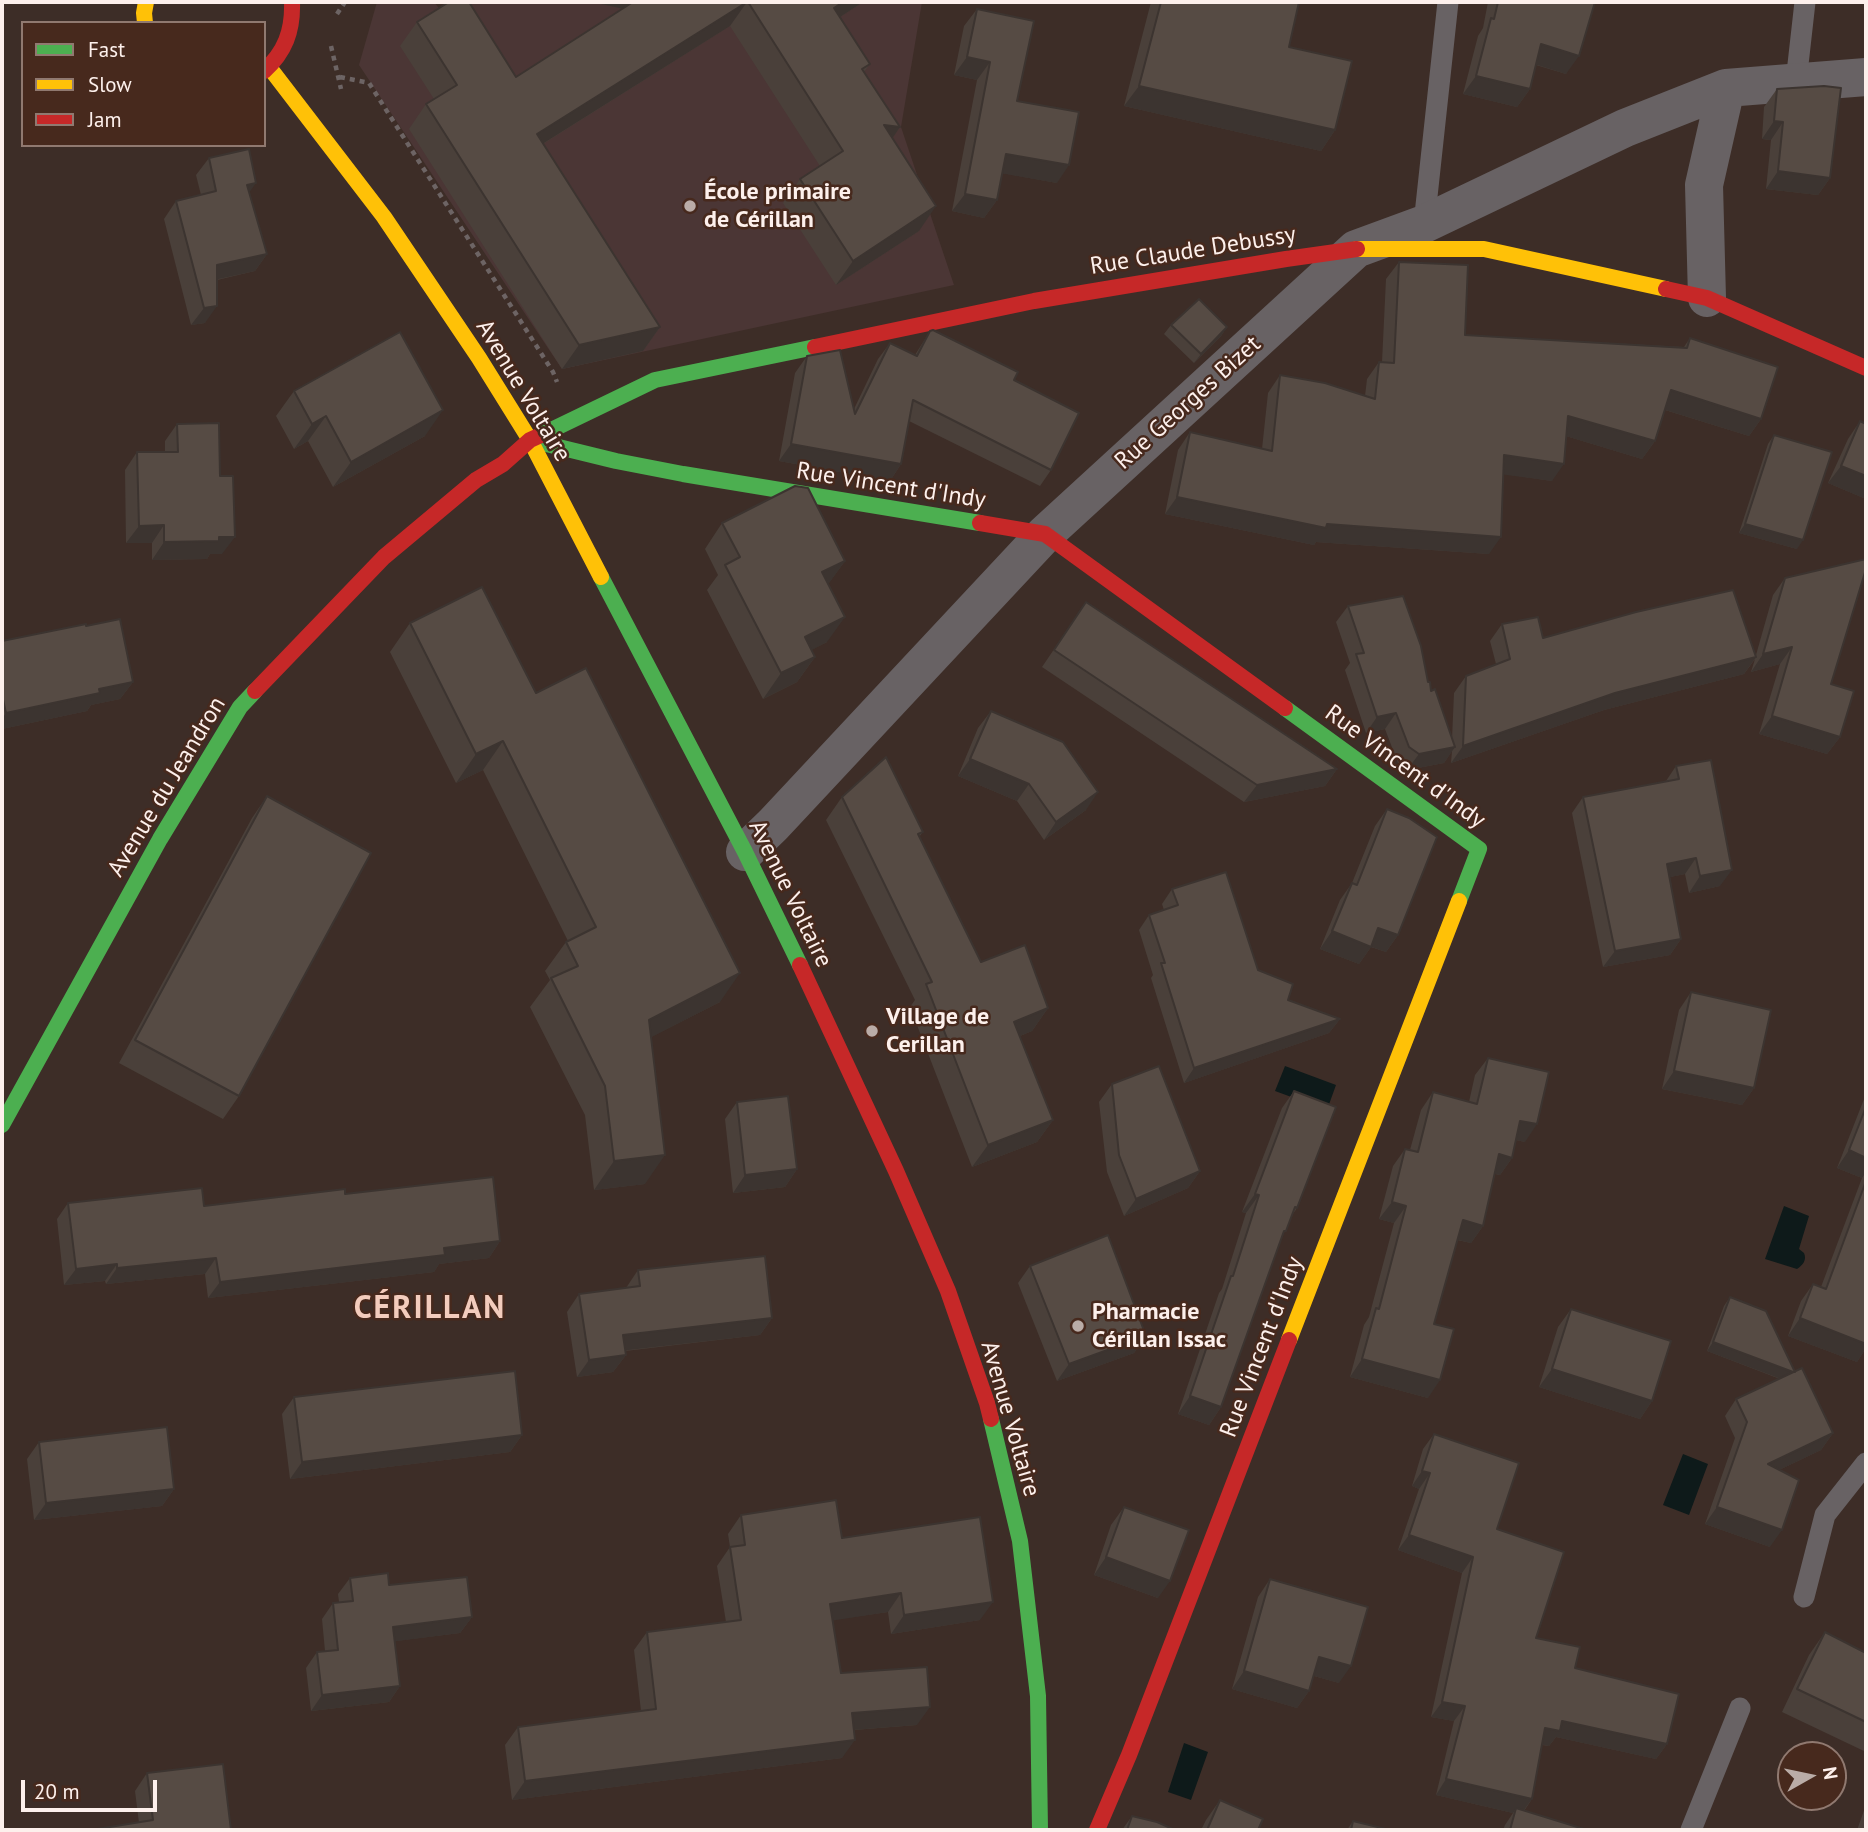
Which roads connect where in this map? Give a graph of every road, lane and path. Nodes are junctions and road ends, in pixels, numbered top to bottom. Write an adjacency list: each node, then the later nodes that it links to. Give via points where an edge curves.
1 (145, 2): 5 (street)
2 (292, 2): 6 (street, via 287,44)
3 (1448, 2): 10 (lane)
4 (1805, 2): 8 (lane)
5 (145, 21)
6 (267, 69): 14 (street, Avenue Voltaire, via 390,224)
7 (1866, 77): 8 (street, Rue Georges Bizet)
8 (1796, 82): 9 (street, Rue Georges Bizet)
9 (1726, 88): 10 (street, Rue Georges Bizet, via 1625,128); 12 (street, via 1704,185)
10 (1424, 224): 11 (street, Rue Georges Bizet)
11 (1356, 249): 12 (street, Rue Claude Debussy, via 1484,249); 14 (street, Rue Claude Debussy, via 1034,301 655,380); 15 (street, Rue Georges Bizet)
12 (1707, 298): 13 (street, Rue Claude Debussy)
13 (1866, 368)
14 (530, 440): 15 (street, Rue Vincent d'Indy, via 683,474); 16 (street, Avenue Voltaire); 17 (street, Avenue du Jeandron, via 384,557 240,707 160,839)
15 (1045, 534): 16 (street, Rue Georges Bizet); 22 (street, Rue Vincent d'Indy, via 1479,849)
16 (745, 852): 21 (street, Avenue Voltaire, via 839,1046 948,1291 986,1404 1020,1541 1038,1696)
17 (2, 1125)
18 (1866, 1463): 19 (lane, via 1825,1515)
19 (1804, 1597)
20 (1740, 1707): 23 (lane)
21 (1040, 1830)
22 (1097, 1830)
23 (1691, 1830)

